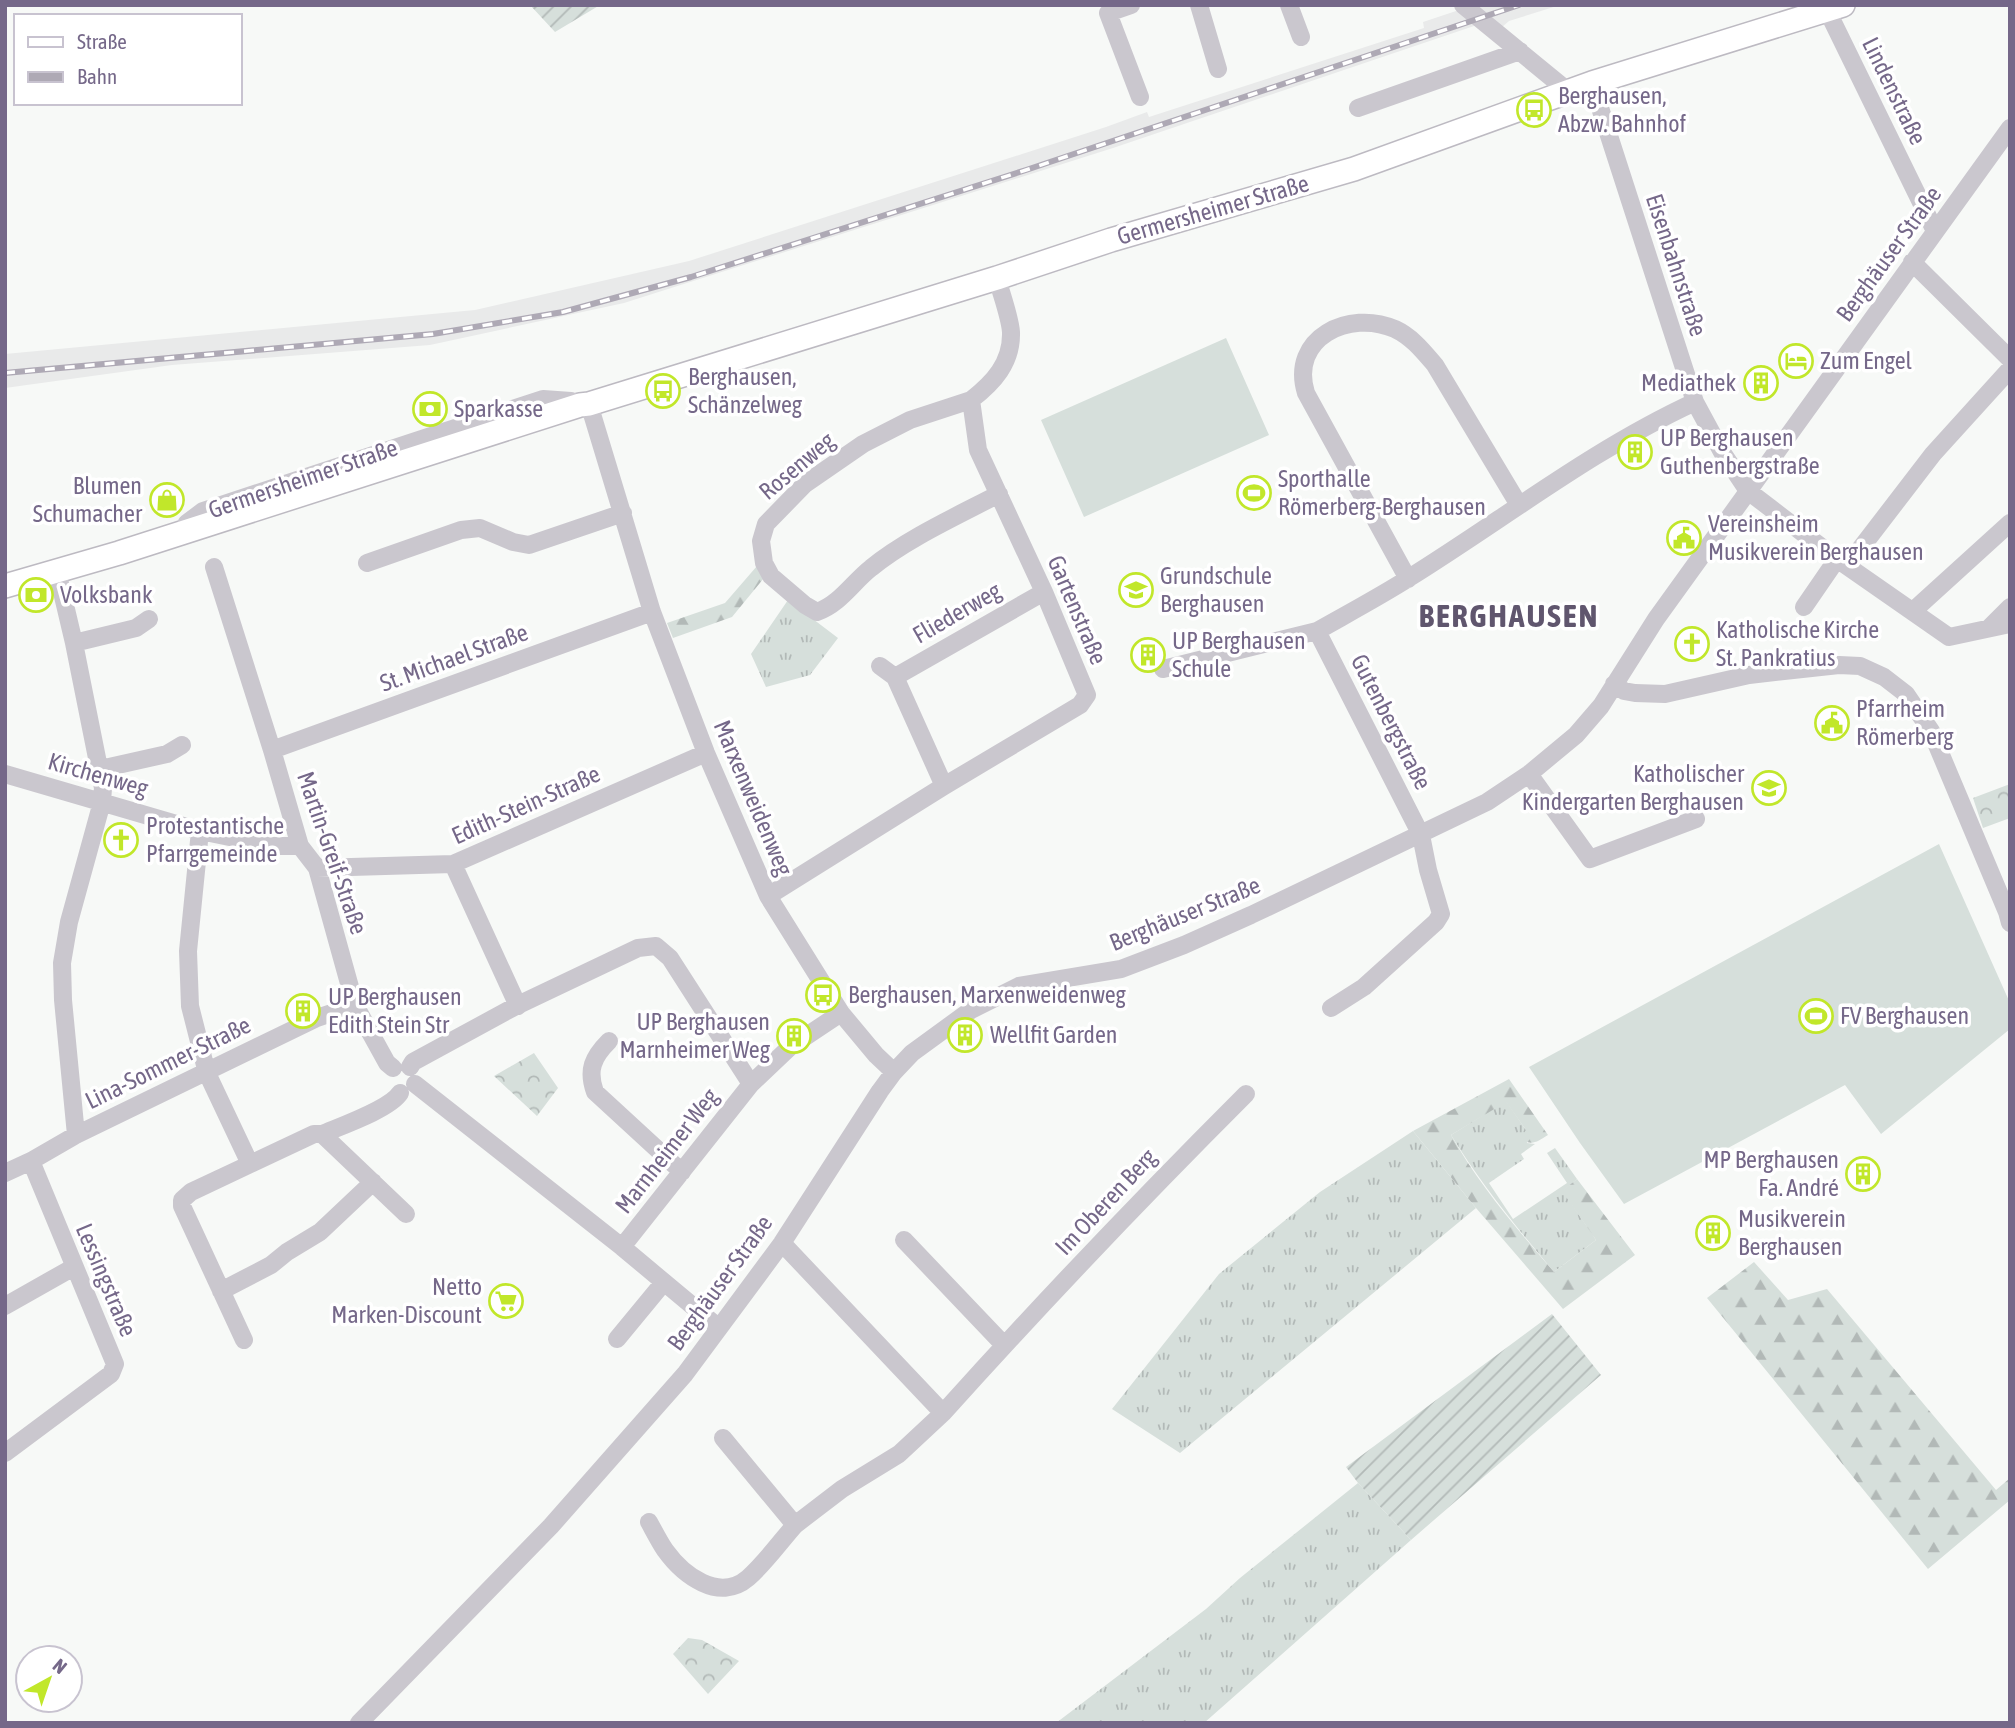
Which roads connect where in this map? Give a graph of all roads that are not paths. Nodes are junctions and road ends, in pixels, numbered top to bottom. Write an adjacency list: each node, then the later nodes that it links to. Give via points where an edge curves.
1 (1132, 5): 6 (street)
2 (1199, 5): 9 (street)
3 (1289, 5): 7 (street)
4 (1463, 5): 8 (street)
5 (1835, 8): 10 (main road, Germersheimer Straße); 15 (street, Lindenstraße)
6 (1106, 9): 12 (street)
7 (1301, 37)
8 (1520, 51): 11 (street); 13 (street)
9 (1219, 69)
10 (1592, 83): 11 (main road, Germersheimer Straße); 21 (street, Eisenbahnstraße)
11 (1569, 92): 17 (main road, Germersheimer Straße, via 1354,169)
12 (1140, 97)
13 (1358, 108)
14 (2010, 128): 15 (street, Berghäuser Straße)
15 (1935, 231): 16 (street, Berghäuser Straße)
16 (1912, 262): 18 (street); 23 (street, Berghäuser Straße)
17 (997, 278): 20 (street, via 1011,331 1006,362 989,386); 22 (main road, Germersheimer Straße)
18 (2010, 359)
19 (2010, 369): 29 (street)
20 (971, 400): 24 (street, Gartenstraße, via 978,450); 24 (street, Rosenweg, via 910,420 863,444 805,484 766,524 761,541 764,563 771,576 817,612 829,608 872,567 903,546)
21 (1695, 402): 23 (street, Eisenbahnstraße); 25 (street)
22 (584, 405): 26 (street, Marxenweidenweg); 31 (main road, Germersheimer Straße)
23 (1748, 491): 29 (street, Eisenbahnstraße); 45 (street, Berghäuser Straße)
24 (999, 494): 34 (street, Gartenstraße)
25 (1519, 505): 32 (street); 32 (street, via 1423,350 1407,336 1377,323 1360,322 1328,331 1314,342 1302,363 1306,393)
26 (623, 513): 28 (street, via 528,545 480,528 461,530); 38 (street, Marxenweidenweg)
27 (2010, 523): 37 (street)
28 (367, 563)
29 (1842, 563): 35 (street); 37 (street, Eisenbahnstraße)
30 (214, 567): 47 (street, Martin-Greif-Straße)
31 (57, 571): 33 (main road, Germersheimer Straße); 43 (street)
32 (1408, 579): 42 (street)
33 (5, 586)
34 (1044, 592): 52 (street, Gartenstraße, via 1087,695 1080,705); 52 (street, Fliederweg, via 887,672)
35 (1804, 607)
36 (2010, 607): 41 (street)
37 (1913, 611): 41 (street, Eisenbahnstraße, via 1949,637)
38 (652, 612): 47 (street, St. Michael Straße); 48 (street, Marxenweidenweg)
39 (149, 619): 43 (street, via 136,628)
40 (2010, 624): 41 (street, Eisenbahnstraße)
41 (1989, 628)
42 (1317, 631): 44 (street); 56 (street, Gutenbergstraße)
43 (74, 643): 49 (street)
44 (1163, 669)
45 (1614, 684): 51 (street, Berghäuser Straße, via 1576,735); 61 (street, via 1624,691 1665,694 1749,675 1839,665 1860,666 1884,677 1906,694 1931,731)
46 (182, 746): 49 (street, via 167,754)
47 (272, 750): 57 (street, Martin-Greif-Straße)
48 (706, 753): 58 (street, Edith-Stein-Straße); 60 (street, Marxenweidenweg)
49 (100, 769): 53 (street)
50 (5, 774): 53 (street, Kirchenweg)
51 (1529, 774): 54 (street, via 1590,859); 56 (street, Berghäuser Straße, via 1487,802)
52 (944, 786): 60 (street, Gartenstraße)
53 (102, 802): 55 (street, Kirchenweg); 73 (street, via 62,962)
54 (1696, 819)
55 (200, 831): 57 (street, Kirchenweg, via 274,846); 68 (street, via 188,951 190,1006)
56 (1421, 835): 64 (street, Gutenbergstraße, via 1441,914 1382,973); 67 (street, Berghäuser Straße, via 1184,945 1121,969 1019,986 971,1010)
57 (299, 846): 59 (street, Martin-Greif-Straße)
58 (453, 864): 59 (street, Edith-Stein-Straße); 63 (street)
59 (317, 868): 62 (street, Martin-Greif-Straße)
60 (768, 896): 65 (street, Marxenweidenweg)
61 (2010, 923)
62 (355, 1005): 68 (street, Lina-Sommer-Straße, via 317,1017); 69 (street, Martin-Greif-Straße, via 387,1063)
63 (517, 1006): 69 (street, Marnheimer Weg, via 413,1062); 70 (street, Marnheimer Weg, via 638,948 656,946 670,958)
64 (1331, 1008)
65 (841, 1013): 67 (street, Marxenweidenweg); 70 (street, Marnheimer Weg, via 790,1048)
66 (609, 1041): 76 (street, via 597,1053 593,1066 590,1078 595,1093)
67 (894, 1072): 81 (street, Berghäuser Straße)
68 (207, 1073): 73 (street, Lina-Sommer-Straße); 75 (street)
69 (405, 1078): 72 (street, Marnheimer Weg, via 399,1097); 82 (street, Martin-Greif-Straße)
70 (751, 1084): 76 (street, Marnheimer Weg)
71 (1245, 1094): 90 (street, Im Oberen Berg)
72 (322, 1134): 75 (street, Marnheimer Weg); 78 (street)
73 (76, 1135): 74 (street, Lina-Sommer-Straße)
74 (31, 1161): 77 (street, Lina-Sommer-Straße); 83 (street, Lessingstraße)
75 (250, 1164): 85 (street, Marnheimer Weg, via 182,1200)
76 (682, 1172): 82 (street, Marnheimer Weg)
77 (5, 1173)
78 (373, 1182): 79 (street); 85 (street, via 316,1236)
79 (406, 1214)
80 (904, 1240): 90 (street)
81 (782, 1243): 87 (street, Berghäuser Straße); 91 (street)
82 (622, 1247): 84 (street, Martin-Greif-Straße)
83 (74, 1268): 86 (street); 93 (street, Lessingstraße, via 115,1364 111,1374)
84 (664, 1282): 87 (street, Martin-Greif-Straße); 88 (street)
85 (221, 1291): 89 (street)
86 (5, 1306)
87 (719, 1328): 96 (street, Berghäuser Straße, via 685,1374 551,1526)
88 (617, 1339)
89 (244, 1340)
90 (1004, 1345): 91 (street, Im Oberen Berg)
91 (943, 1413): 95 (street, Im Oberen Berg, via 900,1454)
92 (723, 1438): 95 (street)
93 (5, 1453)
94 (649, 1522): 95 (street, Im Oberen Berg, via 666,1552 690,1576 714,1588 733,1587 747,1579)
95 (795, 1525)
96 (359, 1723)

